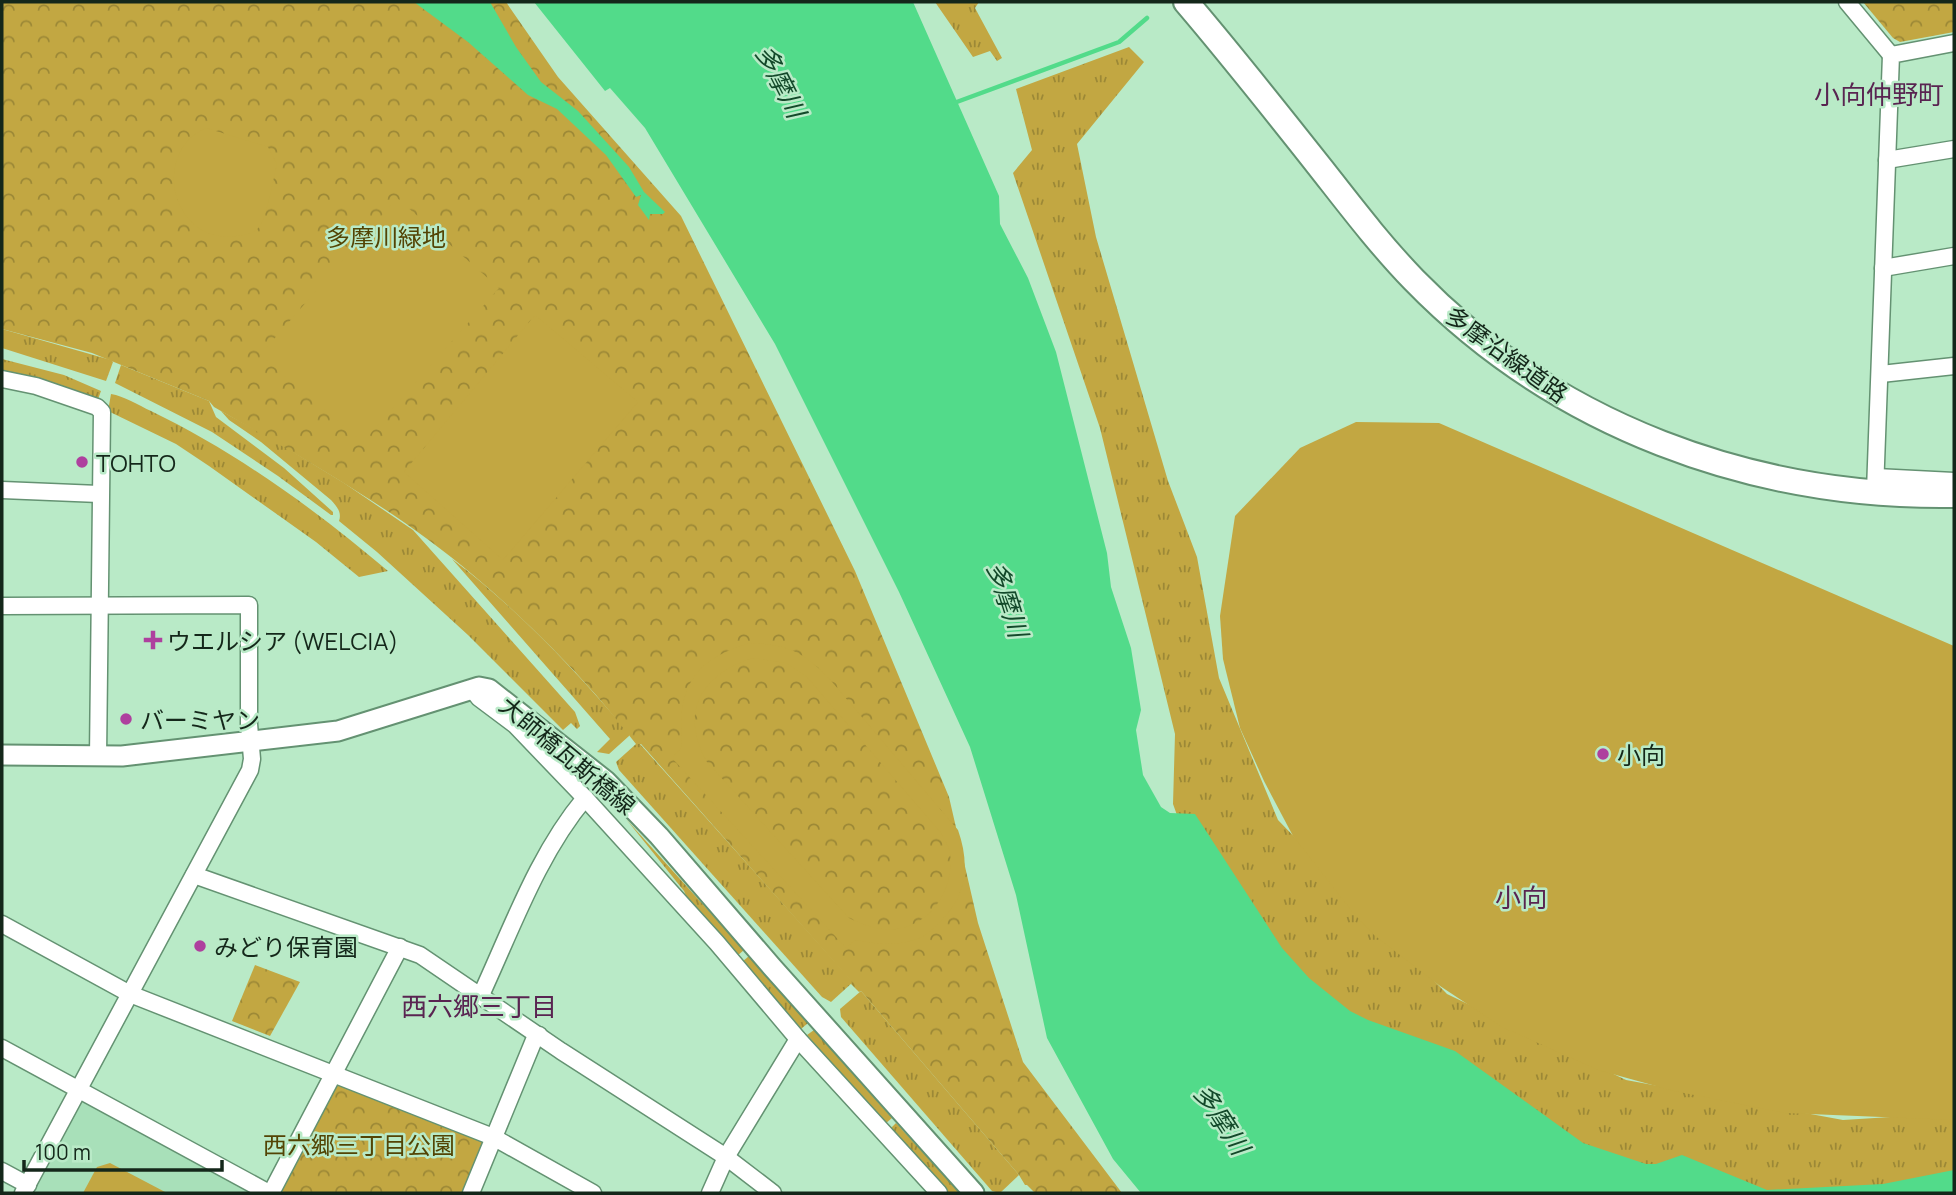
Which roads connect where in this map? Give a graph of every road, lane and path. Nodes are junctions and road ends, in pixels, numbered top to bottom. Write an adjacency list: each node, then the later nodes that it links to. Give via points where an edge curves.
1 (1186, 2): 13 (main road, 多摩沿線道路, via 1392,256 1453,318 1509,362 1594,415 1682,453 1788,481)
2 (1847, 2): 4 (street)
3 (1954, 43): 4 (street)
4 (1891, 55): 6 (street)
5 (1954, 149): 6 (street)
6 (1886, 160): 8 (street)
7 (1954, 256): 8 (street)
8 (1883, 268): 10 (street)
9 (1954, 366): 10 (street)
10 (1881, 374): 13 (street)
11 (2, 379): 15 (street, via 100,409)
12 (1954, 481): 13 (street)
13 (1875, 484): 16 (main road, 多摩沿線道路)
14 (2, 490): 15 (street)
15 (99, 494): 18 (street)
16 (1954, 495)
17 (2, 606): 18 (street)
18 (99, 606): 20 (street, via 249,605); 22 (street)
19 (472, 689): 20 (street, 大師橋瓦斯橋線, via 338,731); 23 (street, via 515,725); 44 (street, 大師橋瓦斯橋線, via 489,689 508,702 606,781)
20 (250, 741): 22 (street, 大師橋瓦斯橋線); 24 (street, via 250,770)
21 (2, 755): 22 (street, 大師橋瓦斯橋線)
22 (98, 757)
23 (585, 797): 28 (street, via 564,823); 30 (street)
24 (194, 875): 26 (street); 27 (street)
25 (2, 924): 27 (street)
26 (400, 947): 28 (street, via 421,955); 32 (street)
27 (130, 994): 32 (street); 33 (street)
28 (481, 995): 29 (street)
29 (539, 1035): 34 (street); 35 (street)
30 (798, 1039): 35 (street); 43 (street)
31 (2, 1048): 33 (street)
32 (334, 1074): 34 (street); 38 (street)
33 (79, 1089): 37 (street); 38 (street)
34 (493, 1137): 39 (street); 40 (street)
35 (726, 1157): 41 (street); 42 (street)
36 (2, 1171): 37 (street)
37 (25, 1189)
38 (270, 1193)
39 (471, 1193)
40 (593, 1193)
41 (710, 1193)
42 (772, 1193)
43 (939, 1193)
44 (974, 1193)

